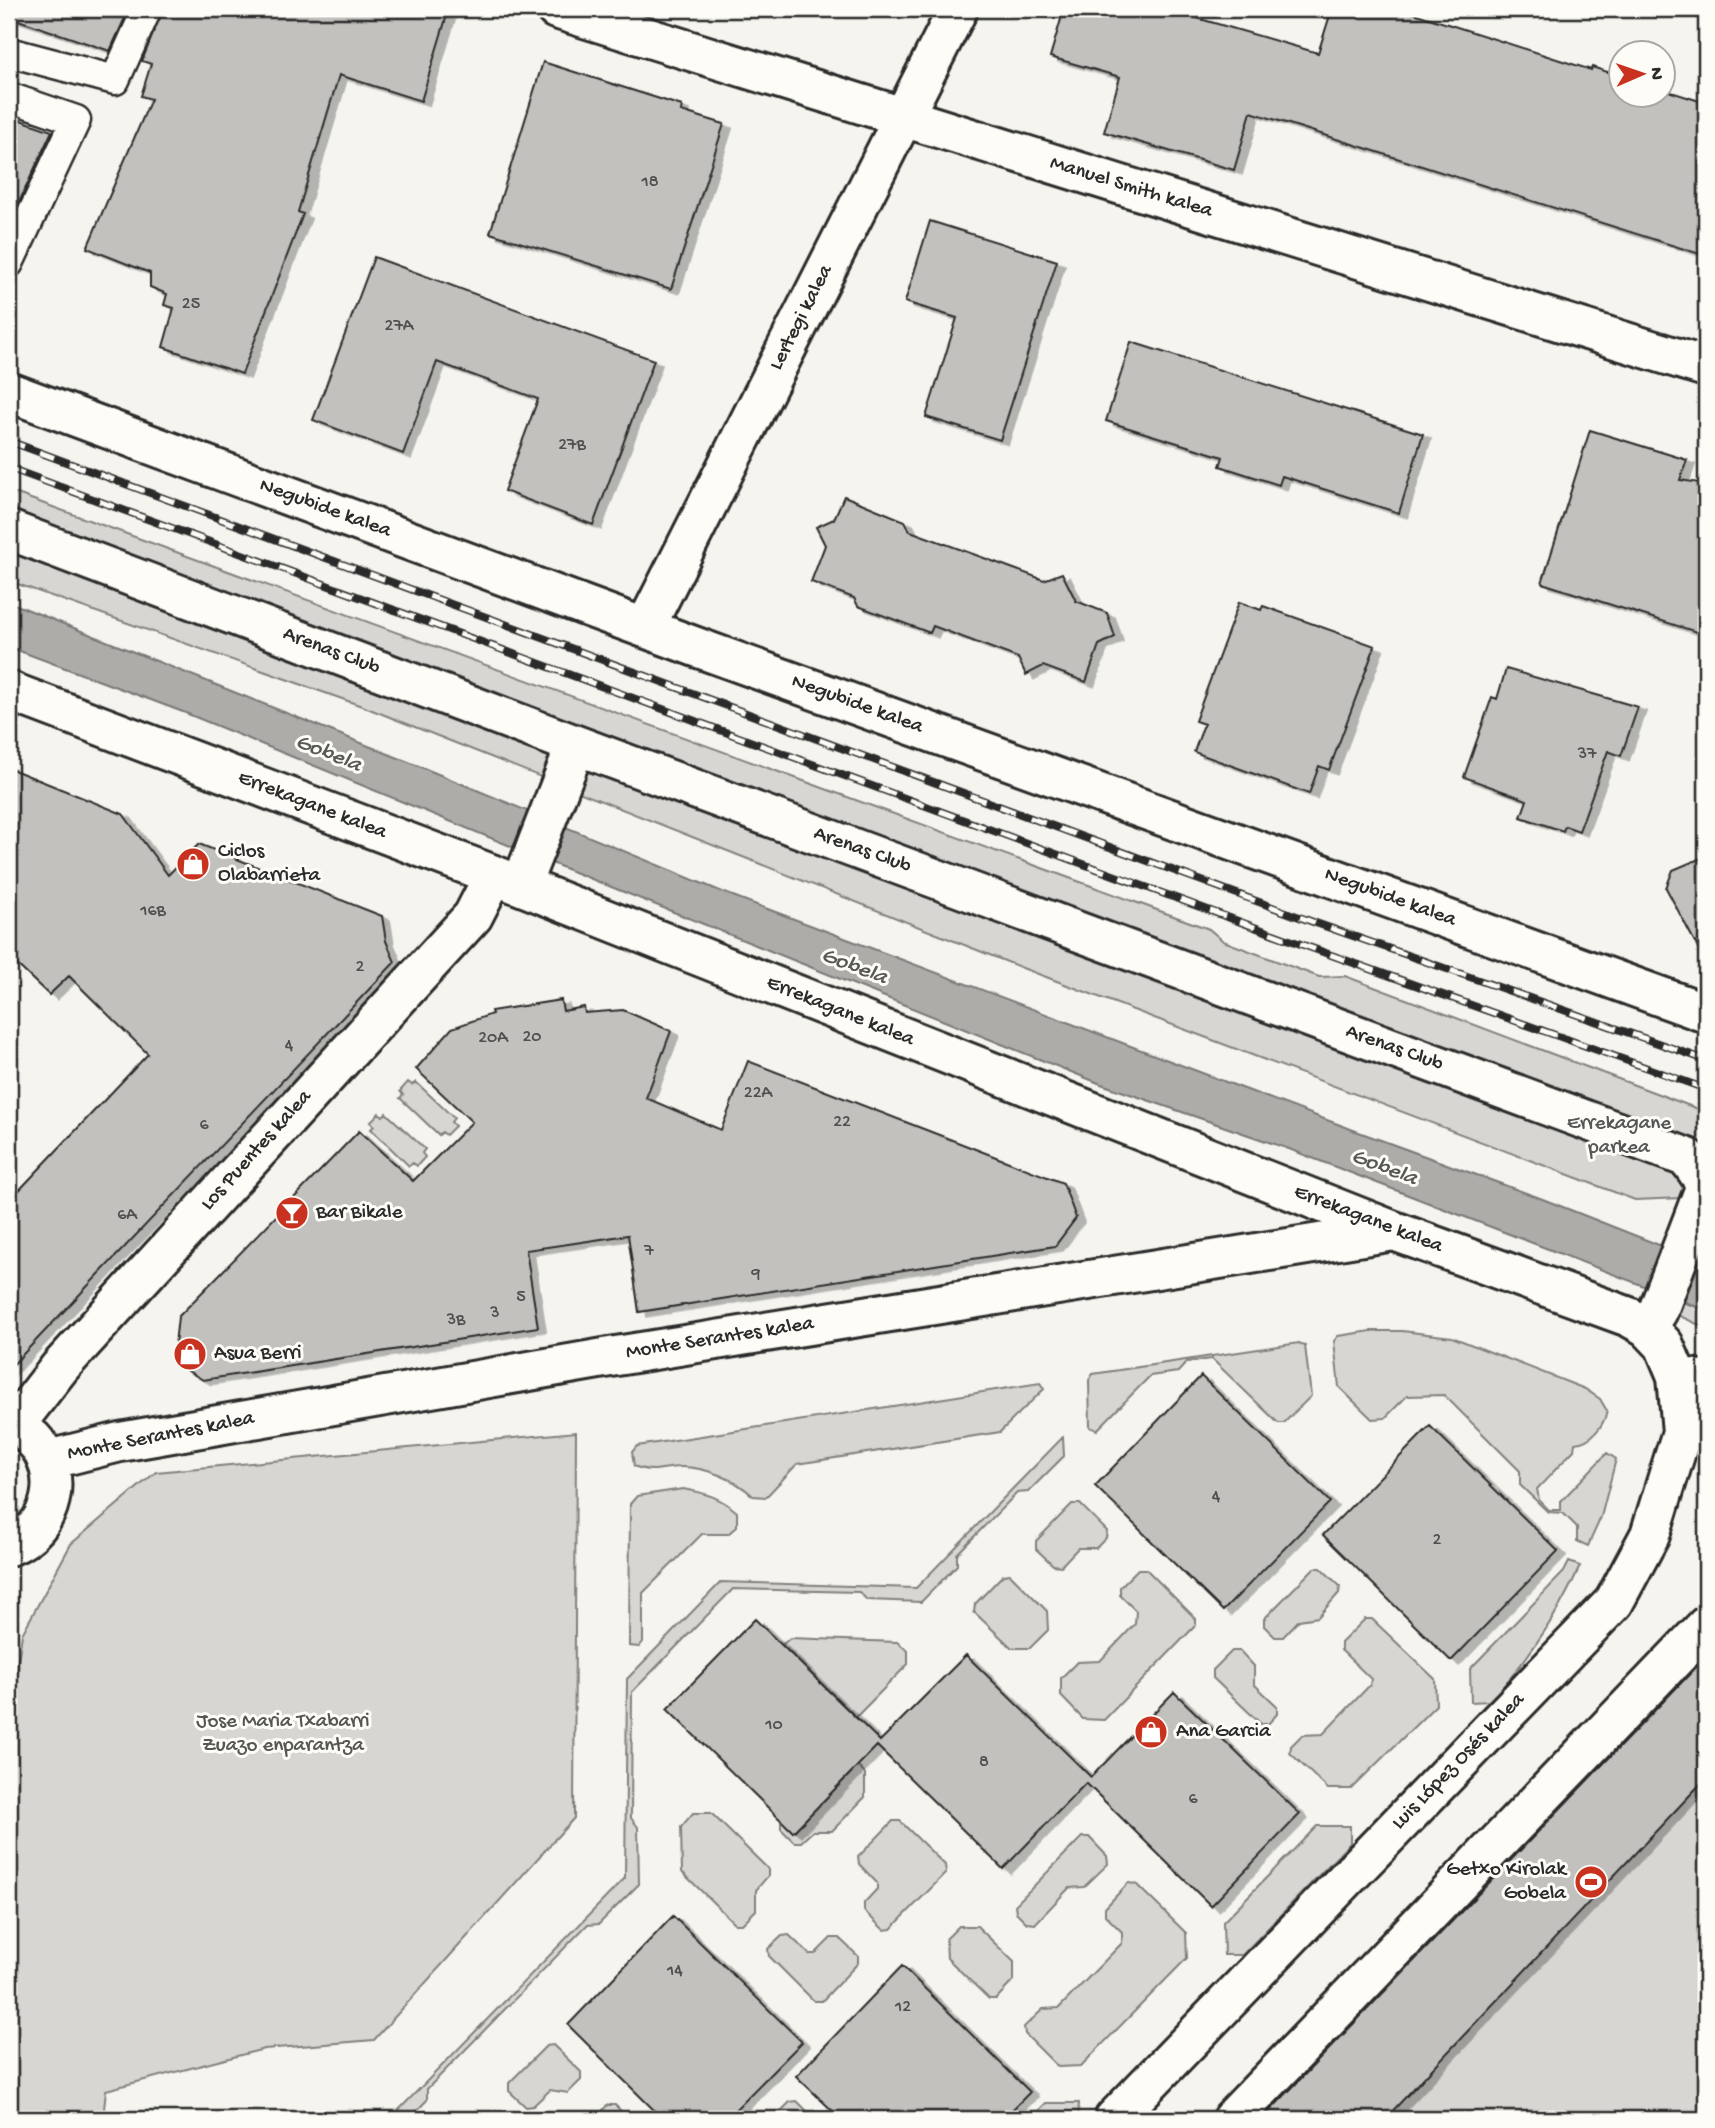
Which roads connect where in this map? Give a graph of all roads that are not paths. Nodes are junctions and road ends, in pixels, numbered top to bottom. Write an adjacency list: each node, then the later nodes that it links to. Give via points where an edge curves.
1 (147, 9): 4 (lane, via 115,80)
2 (556, 9): 6 (street, Manuel Smith kalea)
3 (958, 9): 6 (street, Lertegi kalea)
4 (9, 52)
5 (9, 97): 7 (lane, via 76,120)
6 (904, 117): 8 (street, Manuel Smith kalea); 11 (street, Lertegi kalea)
7 (9, 263)
8 (1706, 367)
9 (9, 392): 11 (street, Negubide kalea)
10 (9, 530): 13 (street, Arenas Club)
11 (645, 628): 15 (street, Negubide kalea)
12 (9, 691): 14 (street, Errekagane kalea)
13 (576, 745): 14 (street, Los Puentes kalea); 16 (street, Arenas Club, via 1688,1158)
14 (515, 874): 17 (street, Errekagane kalea); 19 (street, Los Puentes kalea)
15 (1706, 1013)
16 (1706, 1184): 18 (street, Arenas Club)
17 (1394, 1231): 18 (street, Errekagane kalea, via 1629,1317); 20 (street, Monte Serantes kalea, via 596,1359 120,1442)
18 (1670, 1348): 23 (street, Luis López Osés kalea, via 1682,1432 1650,1535 1614,1602)
19 (12, 1424): 20 (street, via 39,1446)
20 (48, 1460): 21 (street, via 51,1498 45,1515 34,1530)
21 (9, 1546)
22 (1706, 1626): 24 (street)
23 (1114, 2119)
24 (1232, 2119)

